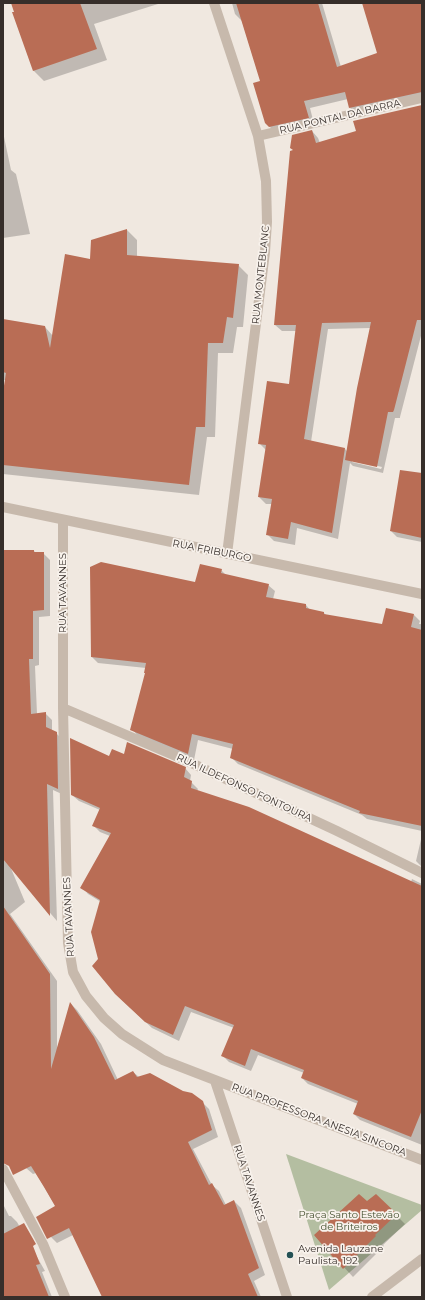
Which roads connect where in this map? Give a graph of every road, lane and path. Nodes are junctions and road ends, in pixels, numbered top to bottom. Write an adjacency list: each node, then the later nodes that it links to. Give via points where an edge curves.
1 (214, 3): 3 (street, RUA MONTEBLANC)
2 (422, 98): 3 (street, RUA PONTAL DA BARRA)
3 (258, 136): 6 (street, RUA MONTEBLANC, via 266,181 266,244)
4 (3, 507): 5 (street, RUA FRIBURGO)
5 (64, 520): 6 (street, RUA FRIBURGO); 8 (street, RUA TAVANNES)
6 (227, 554): 7 (street, RUA FRIBURGO)
7 (422, 594)
8 (63, 708): 9 (street, RUA ILDEFONSO FONTOURA, via 185,760); 10 (street, RUA TAVANNES, via 68,943 73,972 86,996 104,1018 122,1034 163,1060)
9 (422, 873)
10 (215, 1080): 11 (street, RUA PROFESSORA ANESIA SINCORA); 15 (street, RUA TAVANNES)
11 (422, 1160)
12 (3, 1169): 14 (street, via 44,1244)
13 (422, 1259): 16 (street)
14 (66, 1297)
15 (287, 1297)
16 (372, 1297)

